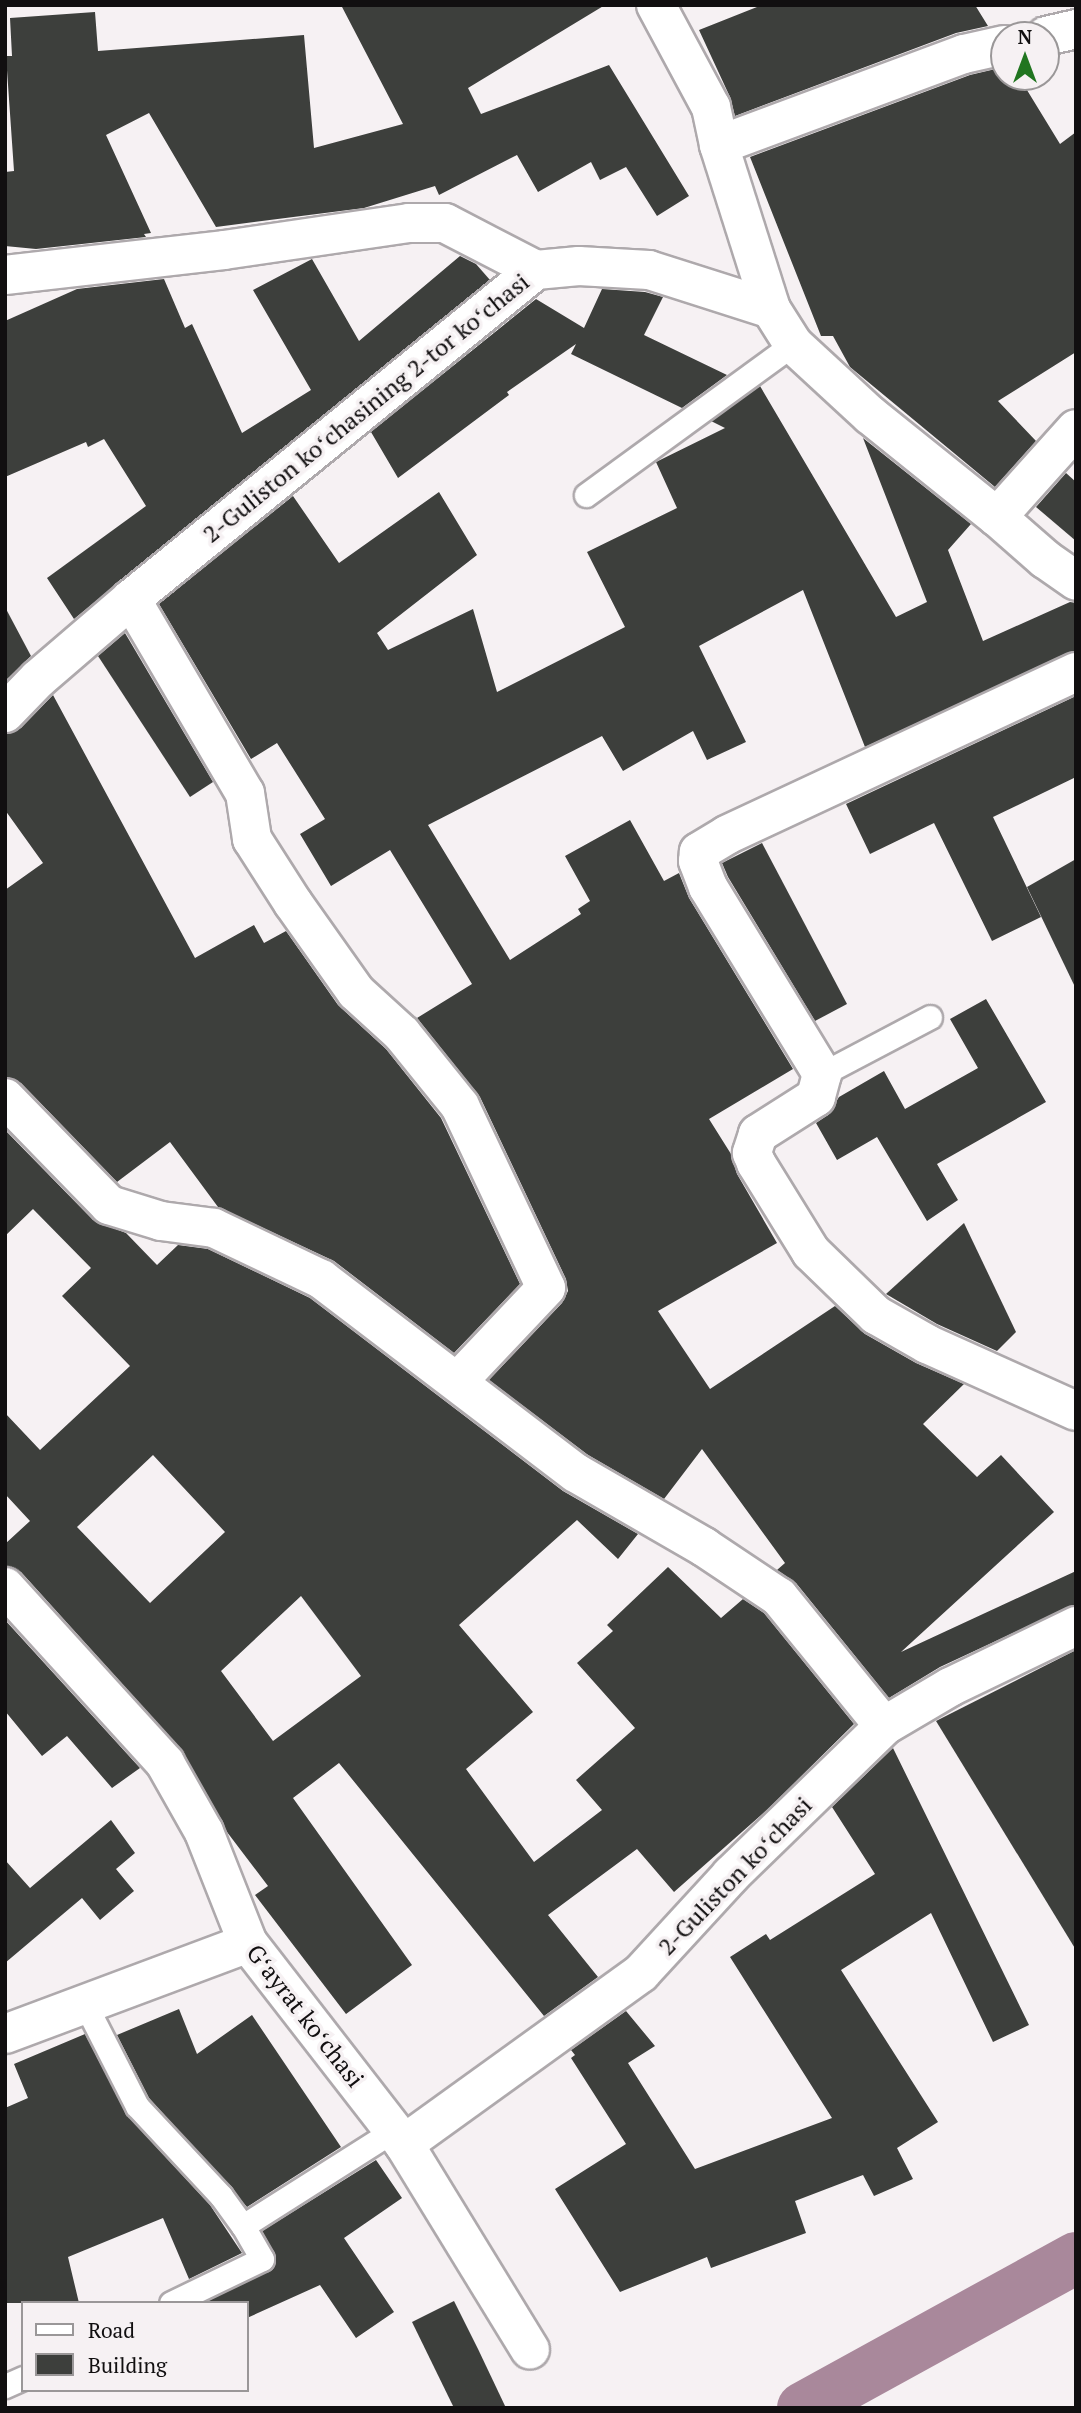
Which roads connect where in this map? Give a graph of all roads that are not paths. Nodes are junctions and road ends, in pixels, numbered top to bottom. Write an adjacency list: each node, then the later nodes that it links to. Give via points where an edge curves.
1 (656, 5): 3 (street, via 711,107)
2 (990, 48): 3 (street)
3 (719, 145): 6 (street)
4 (536, 270): 5 (street, 2-Guliston koʻchasining 2-tor koʻchasi, via 445,223 409,223); 6 (street, via 579,266 649,270); 12 (street, 2-Guliston koʻchasining 2-tor koʻchasi)
5 (5, 275)
6 (771, 309): 7 (street)
7 (793, 344): 9 (lane); 10 (street, via 870,415)
8 (1076, 429): 10 (street)
9 (586, 495)
10 (997, 517): 11 (street)
11 (1076, 581)
12 (131, 599): 14 (street, 2-Guliston koʻchasining 2-tor koʻchasi); 18 (street, via 245,793 252,839 293,903 356,992 402,1034 460,1106 546,1288)
13 (1076, 672): 16 (street, via 699,852 708,887)
14 (5, 713)
15 (930, 1017): 16 (lane)
16 (822, 1074): 19 (street, via 816,1097 758,1135 752,1153 811,1252 876,1315 927,1344)
17 (5, 1098): 18 (street, via 109,1205 161,1221 215,1228 321,1279)
18 (457, 1382): 22 (street, via 576,1473 704,1547 779,1597)
19 (1076, 1411)
20 (5, 1587): 23 (street, Gʻayrat koʻchasi, via 165,1763 204,1832)
21 (1076, 1626): 22 (street, 2-Guliston koʻchasi, via 950,1687)
22 (884, 1726): 26 (street, 2-Guliston koʻchasi, via 731,1875 641,1973)
23 (248, 1944): 24 (street); 26 (street, Gʻayrat koʻchasi)
24 (85, 2004): 25 (street); 27 (lane, via 137,2106)
25 (5, 2034)
26 (399, 2137): 27 (lane); 29 (street, Gʻayrat koʻchasi)
27 (243, 2226): 28 (lane, via 262,2259)
28 (175, 2301)
29 (530, 2350)
30 (21, 2379): 31 (lane)
31 (5, 2386)

